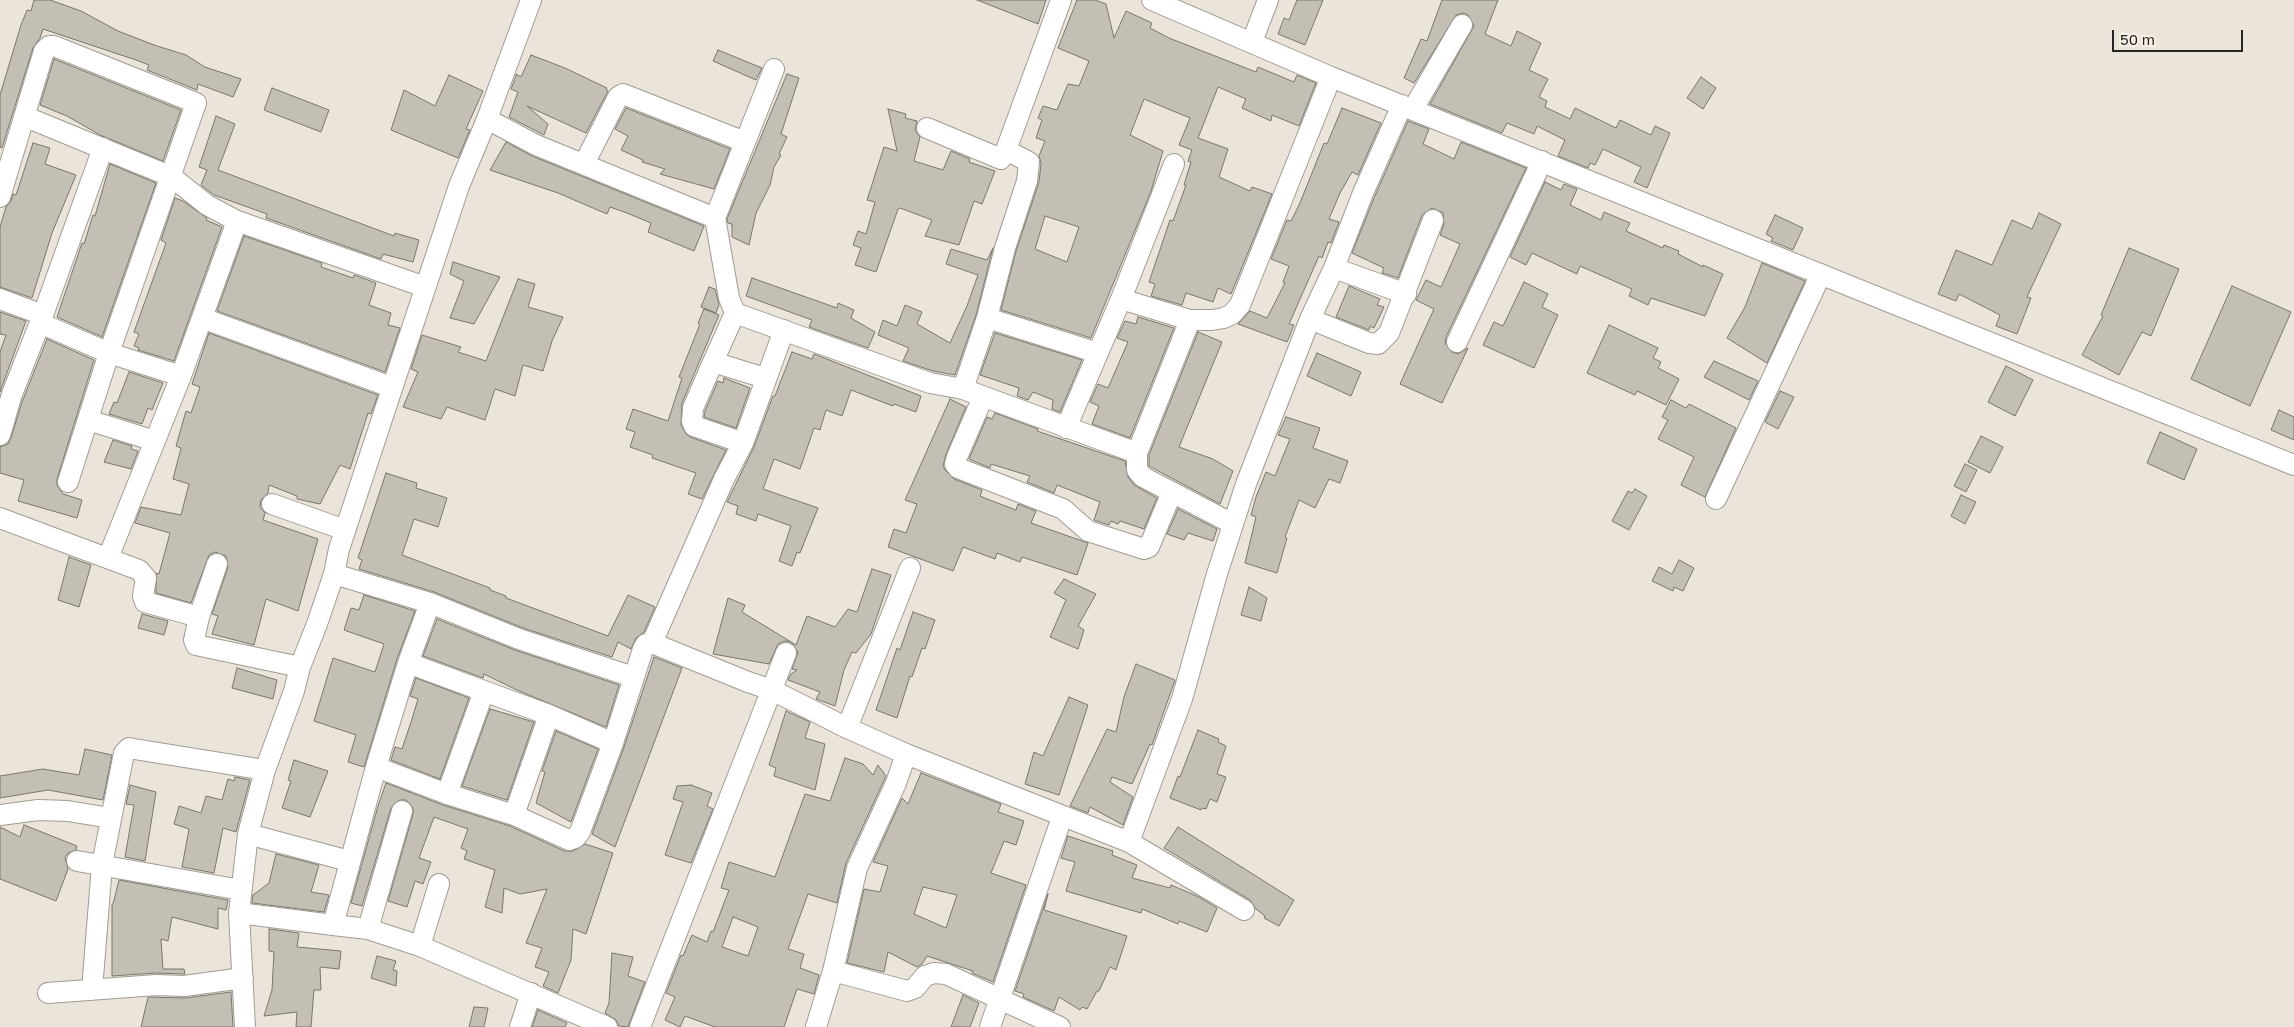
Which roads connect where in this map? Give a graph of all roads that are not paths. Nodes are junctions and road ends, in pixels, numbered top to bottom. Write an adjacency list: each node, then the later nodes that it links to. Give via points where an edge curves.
1 (531, 0): 11 (street)
2 (1062, 0): 15 (street)
3 (1268, 0): 6 (street)
4 (1164, 2): 6 (street)
5 (1462, 25): 9 (street)
6 (1252, 42): 8 (street)
7 (774, 69): 13 (street)
8 (1331, 76): 9 (street); 35 (street, via 1240,305 1224,318)
9 (1407, 107): 16 (street); 24 (street, via 1363,193)
10 (26, 117): 14 (street); 19 (street, via 44,51 49,46 194,101 197,106); 20 (street)
11 (487, 119): 17 (street, via 536,145); 26 (street, via 459,186)
12 (927, 128): 15 (street, via 1001,159)
13 (745, 142): 17 (street, via 623,94 618,97); 21 (street)
14 (102, 148): 19 (street); 33 (street)
15 (1006, 150): 32 (street, via 1029,162 1030,170)
16 (1542, 161): 25 (street); 37 (street)
17 (584, 164): 21 (street)
18 (1174, 164): 29 (street)
19 (172, 177): 23 (street, via 207,205); 38 (street)
20 (0, 196)
21 (715, 218): 30 (street, via 729,298)
22 (1433, 220): 27 (street)
23 (237, 222): 26 (street); 31 (street)
24 (1334, 268): 27 (street); 34 (street)
25 (1821, 274): 52 (street); 55 (street)
26 (425, 287): 43 (street)
27 (1406, 294): 34 (street, via 1389,333 1378,344 1368,343)
28 (0, 299): 33 (street)
29 (1121, 299): 35 (street); 39 (street)
30 (735, 313): 36 (street); 40 (street)
31 (202, 318): 41 (street); 43 (street)
32 (987, 318): 39 (street); 44 (street)
33 (42, 319): 38 (street); 48 (street, via 12,394)
34 (1310, 319): 58 (street)
35 (1190, 320): 51 (street)
36 (784, 330): 42 (street); 44 (street, via 930,383)
37 (1457, 342)
38 (109, 353): 41 (street); 46 (street)
39 (1098, 353): 47 (street)
40 (713, 362): 42 (street); 50 (street, via 692,414 694,426)
41 (181, 376): 49 (street)
42 (765, 378): 50 (street)
43 (391, 387): 59 (street)
44 (963, 389): 45 (street)
45 (983, 397): 47 (street); 54 (street, via 957,457 955,464 958,468 1063,509 1088,532 1144,549 1149,547)
46 (88, 420): 49 (street); 53 (street)
47 (1066, 428): 51 (street)
48 (0, 435)
49 (155, 441): 60 (street)
50 (743, 444): 66 (street, via 724,479)
51 (1137, 453): 54 (street, via 1139,473)
52 (2294, 465)
53 (68, 482)
54 (1172, 492): 58 (street)
55 (1716, 499)
56 (272, 504): 59 (street)
57 (0, 518): 60 (street)
58 (1233, 524): 86 (street, via 1182,699)
59 (345, 530): 63 (street)
60 (108, 558): 65 (street, via 144,574 145,602)
61 (217, 564): 65 (street)
62 (910, 568): 74 (street)
63 (334, 574): 64 (street); 69 (street)
64 (430, 603): 68 (street); 70 (street, via 519,639)
65 (199, 617): 69 (street, via 194,640 196,645)
66 (652, 643): 70 (street, via 643,649); 71 (street)
67 (786, 653): 71 (street)
68 (408, 663): 72 (street); 77 (street)
69 (300, 667): 78 (street)
70 (633, 677): 75 (street)
71 (772, 690): 74 (street); 106 (street)
72 (484, 691): 73 (street); 79 (street)
73 (549, 715): 75 (street); 82 (street)
74 (847, 728): 76 (street)
75 (613, 743): 82 (street, via 575,838 569,840)
76 (906, 754): 83 (street); 97 (street, via 857,868)
77 (376, 767): 79 (street); 88 (street)
78 (265, 770): 84 (street, via 129,748 124,753); 85 (street)
79 (447, 794): 82 (street)
80 (402, 811): 95 (street)
81 (0, 815): 84 (street, via 68,810)
82 (514, 815)
83 (1062, 817): 86 (street); 102 (street)
84 (110, 818): 89 (street)
85 (248, 834): 88 (street); 91 (street)
86 (1129, 842): 92 (street)
87 (76, 861): 89 (street)
88 (349, 861): 94 (street)
89 (102, 865): 91 (street); 99 (street)
90 (439, 884): 96 (street)
91 (241, 890): 93 (street)
92 (1244, 910)
93 (239, 913): 94 (street); 98 (street)
94 (333, 925): 95 (street)
95 (368, 929): 96 (street)
96 (420, 946): 101 (street)
97 (833, 970): 102 (street, via 907,992 925,976 946,974); 107 (street)
98 (243, 978): 99 (street, via 184,986); 103 (street)
99 (92, 990): 100 (street)
100 (48, 993)
101 (531, 993): 104 (street); 105 (street)
102 (999, 998): 108 (street); 109 (street)
103 (245, 1027)
104 (520, 1027)
105 (607, 1027)
106 (640, 1027)
107 (816, 1027)
108 (990, 1027)
109 (1060, 1027)

